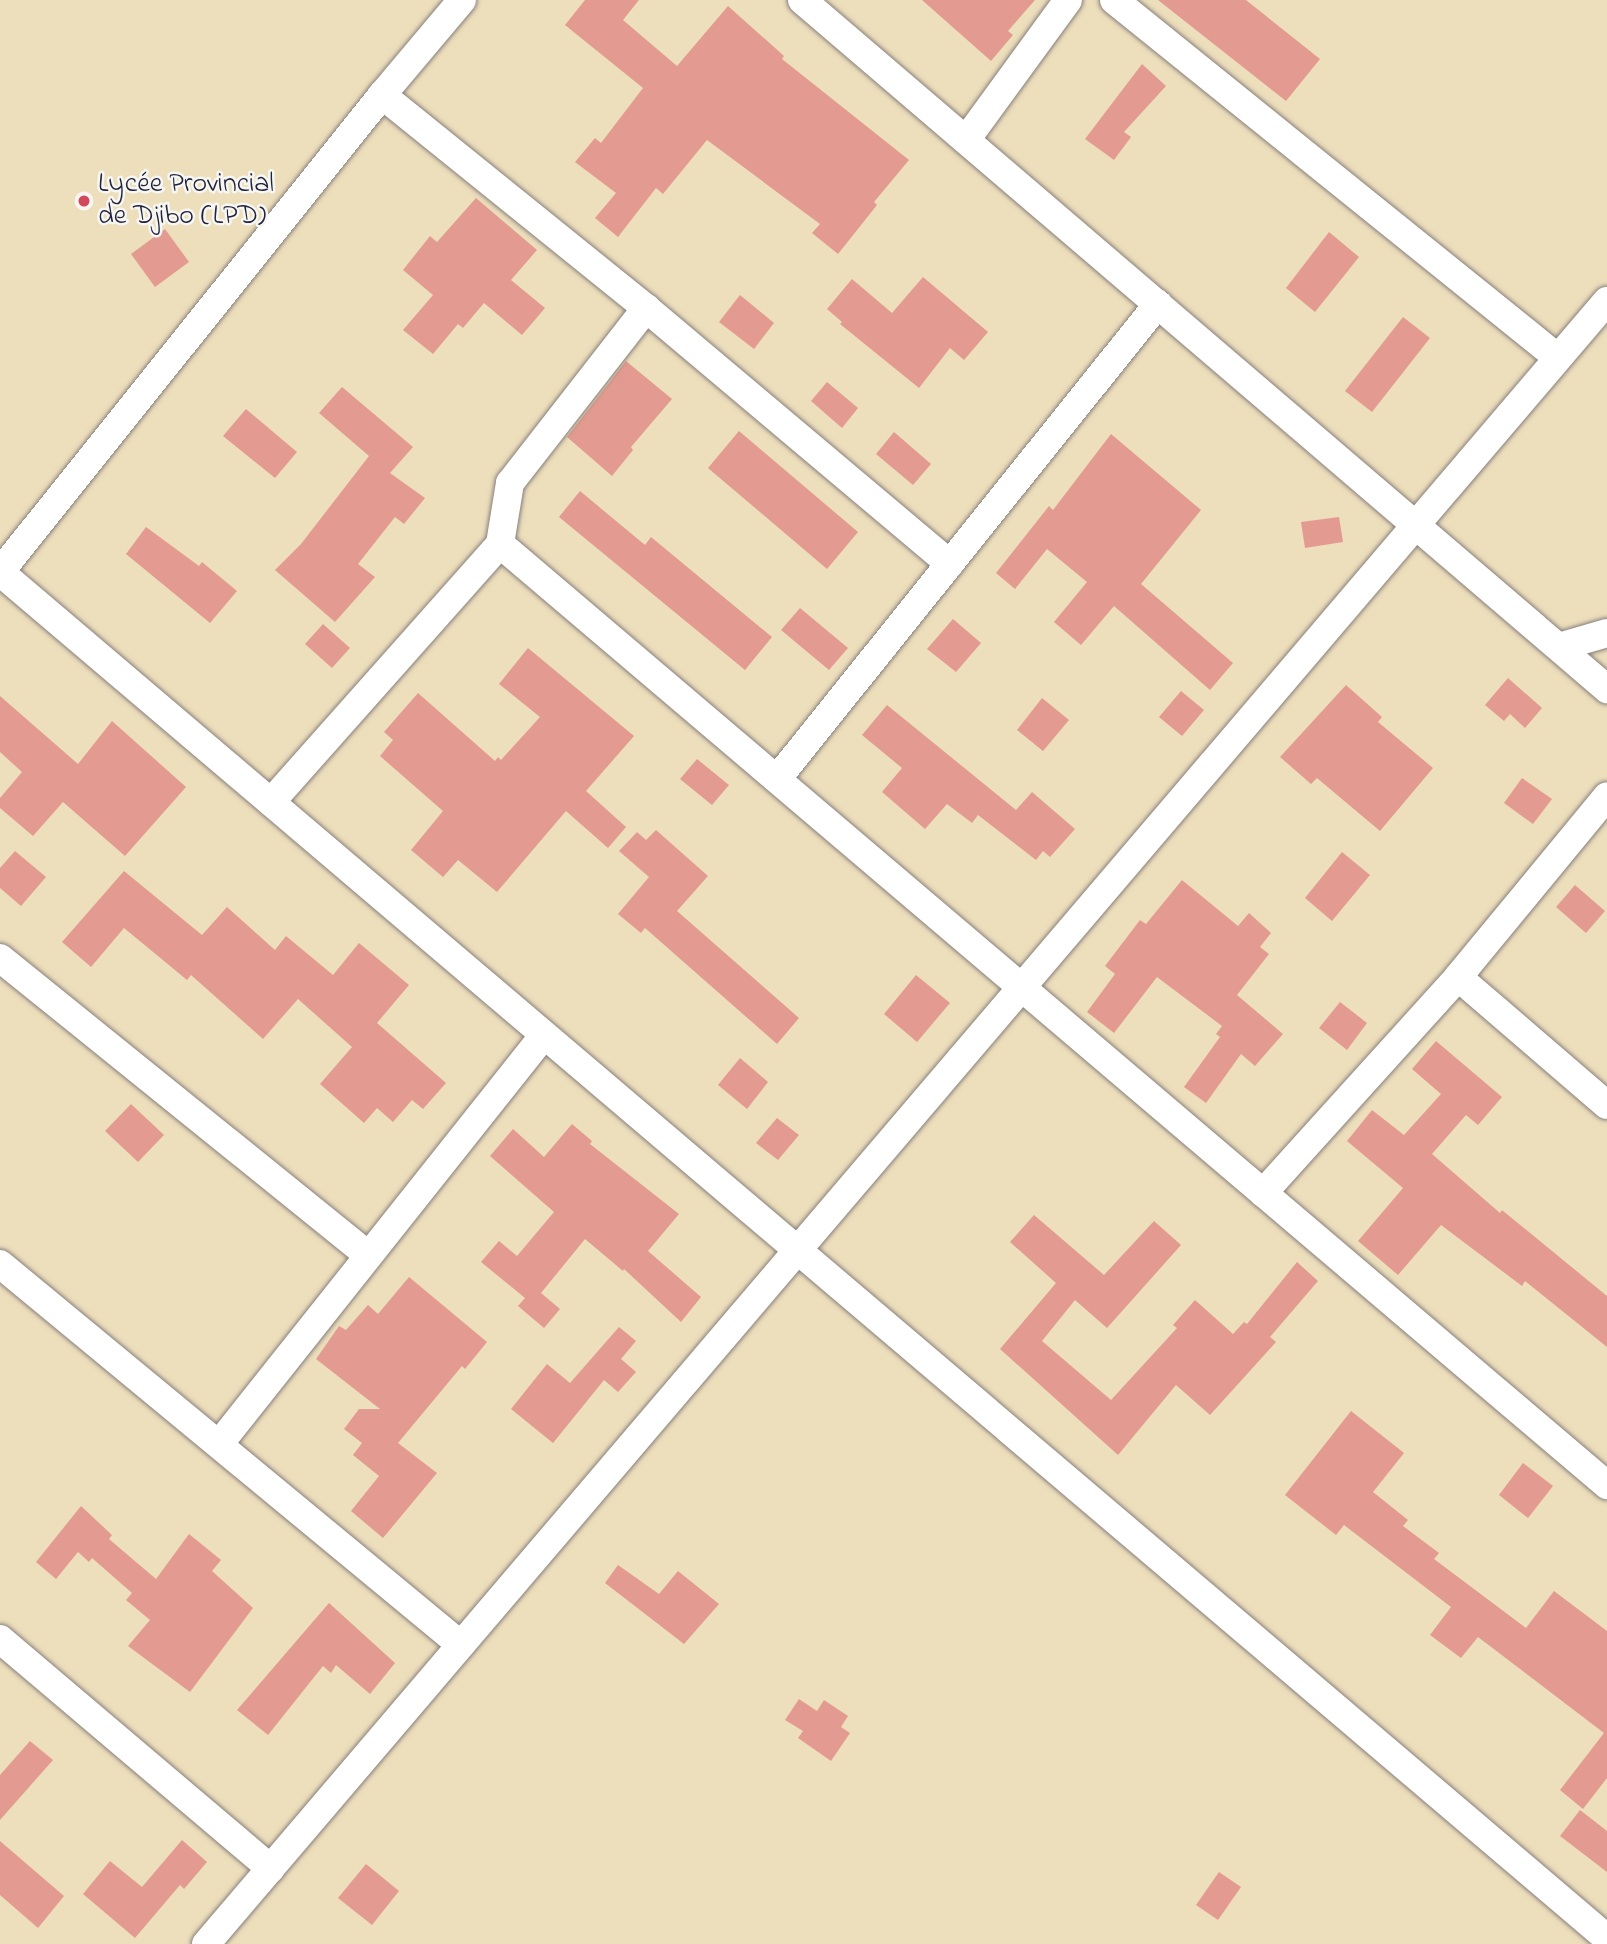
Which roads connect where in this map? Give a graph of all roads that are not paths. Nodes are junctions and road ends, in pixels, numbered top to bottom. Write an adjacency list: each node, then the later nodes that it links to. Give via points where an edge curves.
1 (462, 0): 5 (street)
2 (802, 0): 6 (street)
3 (1068, 0): 6 (street)
4 (1114, 0): 10 (street)
5 (382, 95): 9 (street); 14 (street)
6 (967, 140): 8 (street)
7 (1607, 301): 10 (street)
8 (1158, 304): 11 (street); 13 (street)
9 (646, 308): 12 (street, via 510,483); 13 (street)
10 (1558, 358): 11 (street)
11 (1416, 525): 16 (street); 23 (street)
12 (500, 544): 18 (street); 20 (street)
13 (950, 564): 18 (street)
14 (0, 572): 20 (street)
15 (1607, 633): 16 (street)
16 (1559, 647): 17 (street)
17 (1607, 689)
18 (777, 779): 23 (street)
19 (1607, 796): 22 (street)
20 (271, 802): 24 (street)
21 (0, 958): 28 (street)
22 (1458, 977): 25 (street); 26 (street)
23 (1022, 988): 26 (street); 27 (street)
24 (544, 1035): 27 (street); 28 (street)
25 (1607, 1105)
26 (1264, 1193): 31 (street)
27 (797, 1251): 33 (street); 35 (street)
28 (367, 1254): 30 (street)
29 (0, 1264): 30 (street)
30 (220, 1443): 33 (street)
31 (1607, 1485)
32 (0, 1639): 34 (street)
33 (461, 1645): 34 (street)
34 (271, 1868): 36 (street)
35 (1607, 1938)
36 (206, 1944)

